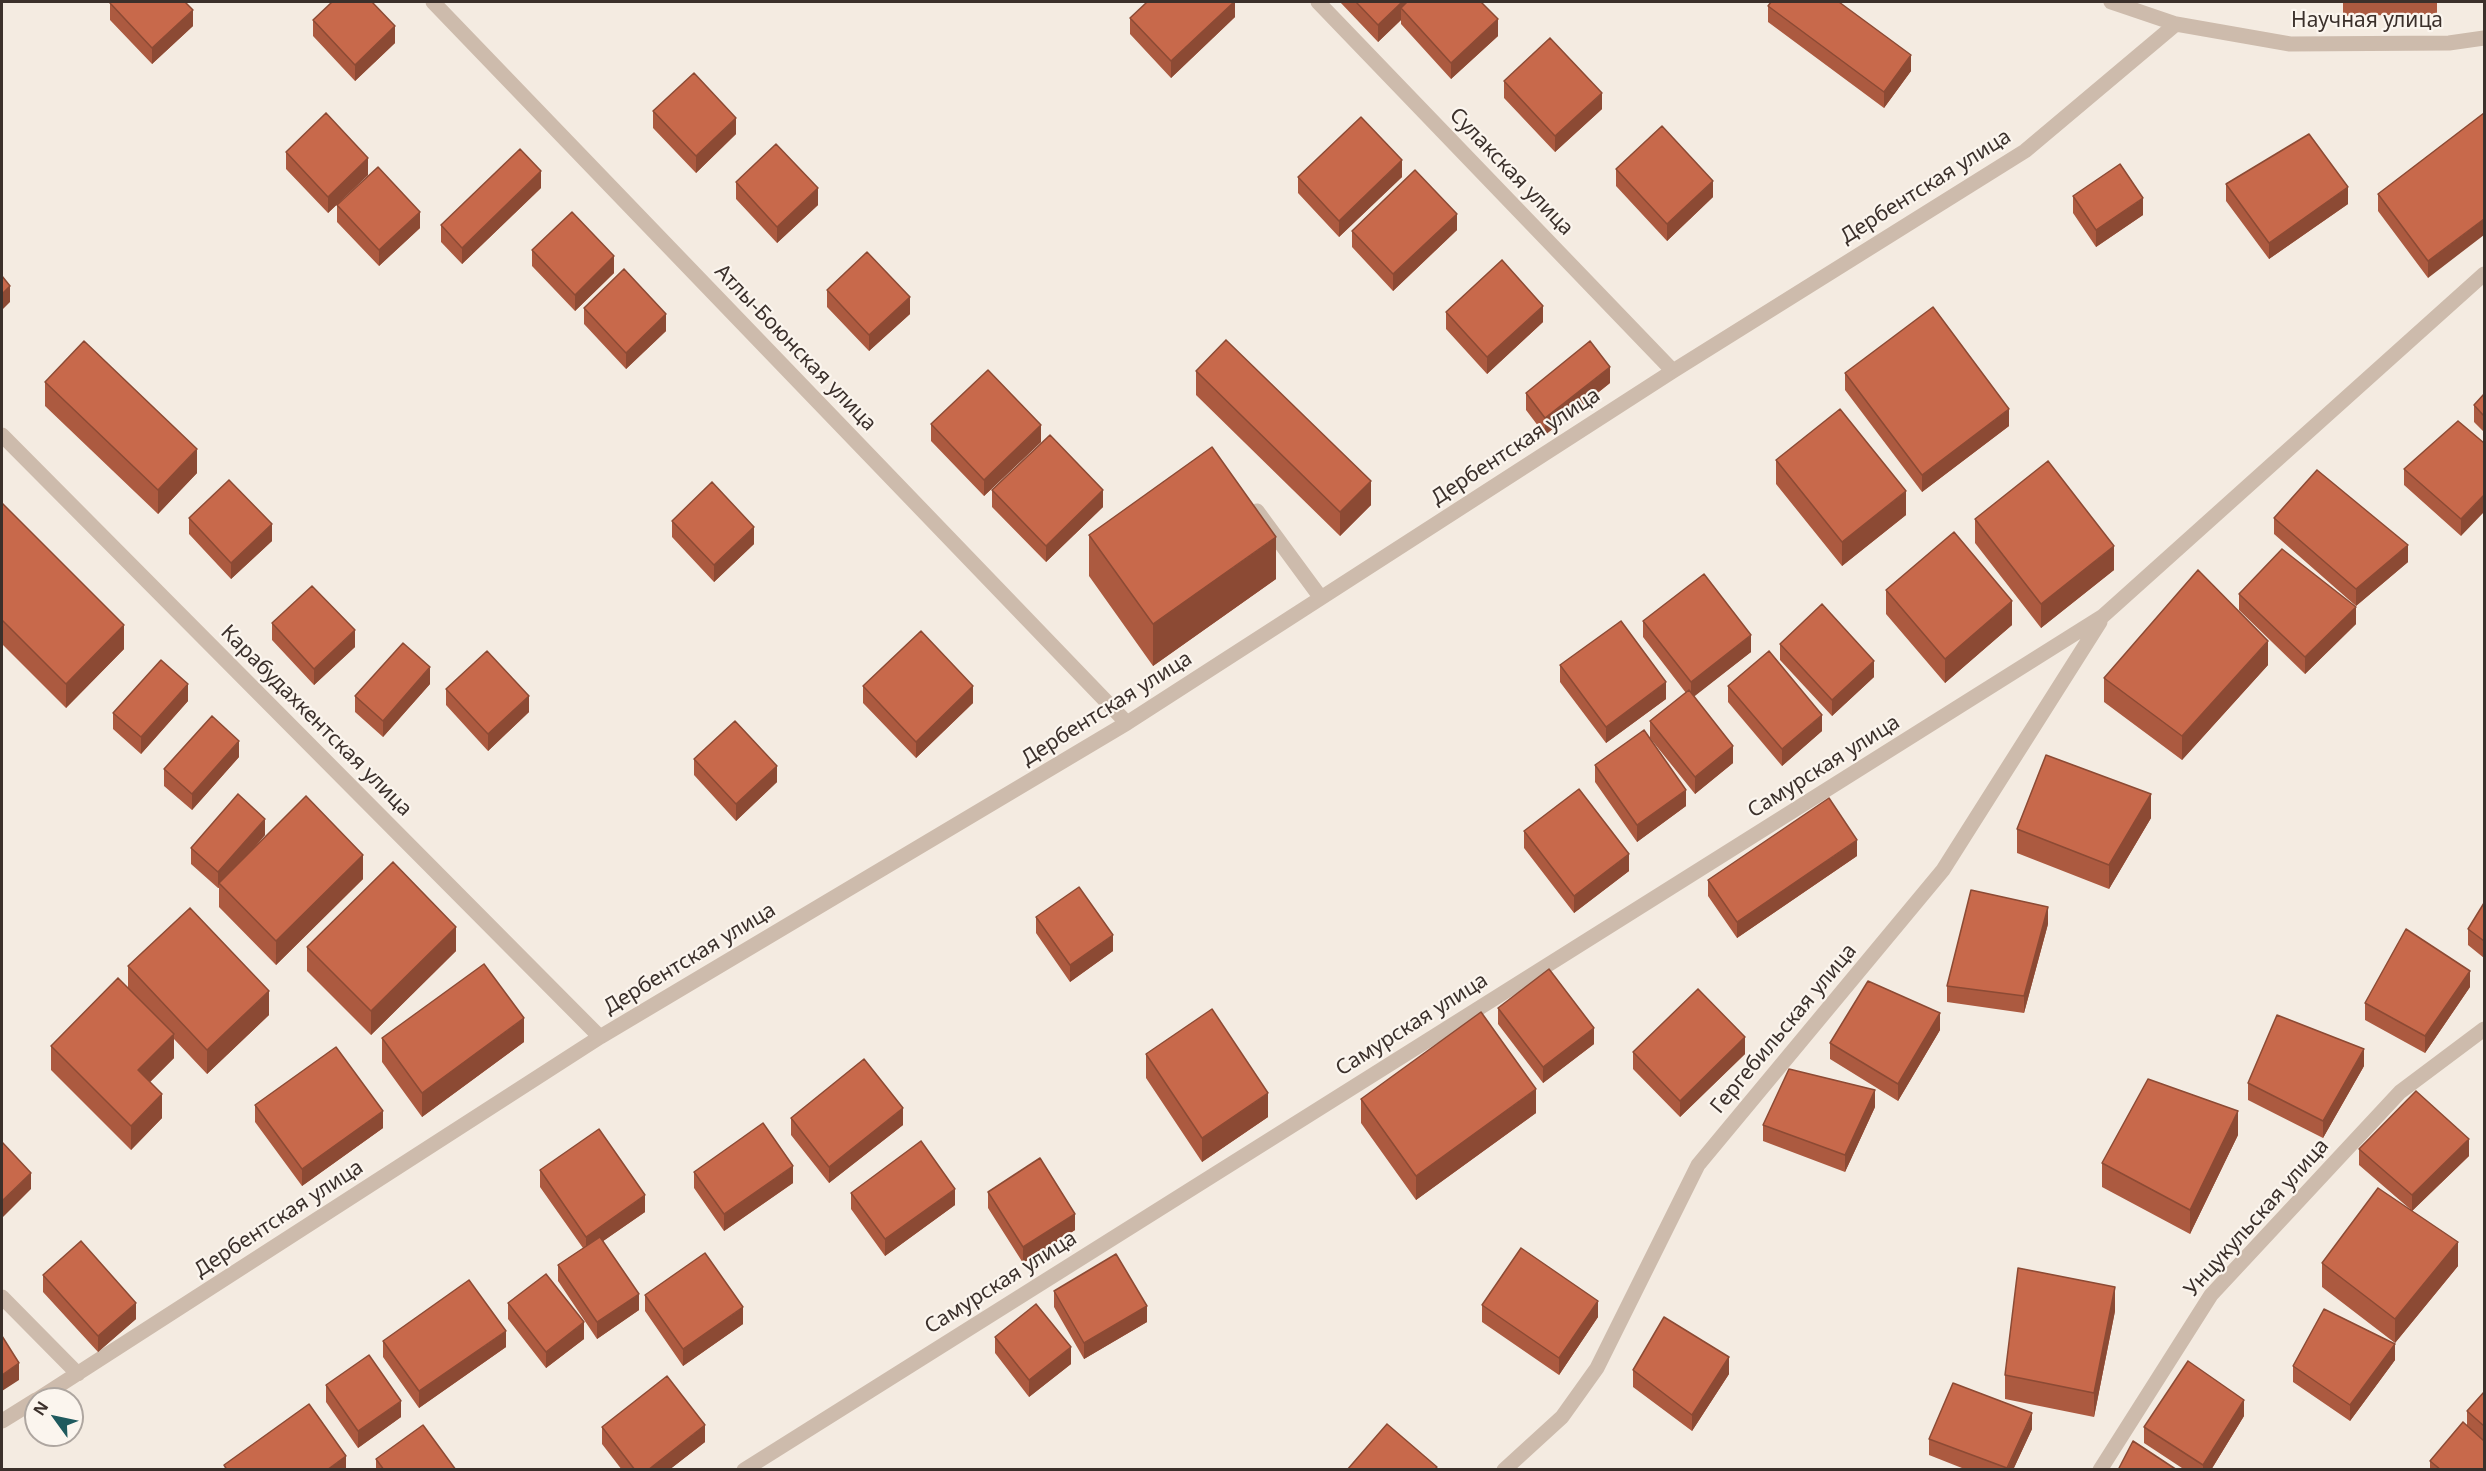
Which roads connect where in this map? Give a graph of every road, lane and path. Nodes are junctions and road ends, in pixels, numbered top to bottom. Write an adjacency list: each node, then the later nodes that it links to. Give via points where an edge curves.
1 (434, 2): 12 (street, Атлы-Боюнская улица)
2 (1318, 2): 7 (street, Сулакская улица)
3 (2111, 2): 4 (street, Научная улица)
4 (2176, 24): 5 (street, Научная улица, via 2290,44 2449,43); 7 (street, Дербентская улица, via 2025,151)
5 (2484, 38)
6 (2484, 274): 11 (street)
7 (1673, 371): 10 (street, Дербентская улица)
8 (2, 435): 14 (street, Карабудахкентская улица)
9 (1250, 502): 10 (street)
10 (1321, 598): 12 (street, Дербентская улица)
11 (2103, 616): 20 (street, Самурская улица); 21 (street, Гергебильская улица, via 1943,870 1698,1165 1597,1368 1562,1417)
12 (1127, 723): 14 (street, Дербентская улица)
13 (2484, 1029): 22 (street, Унцукульская улица, via 2400,1092 2211,1294)
14 (600, 1037): 16 (street, Дербентская улица)
15 (2, 1297): 16 (street)
16 (78, 1374): 17 (street, Дербентская улица)
17 (58, 1387)
18 (24, 1408): 19 (street, Дербентская улица)
19 (2, 1421)
20 (744, 1470)
21 (1504, 1470)
22 (2100, 1470)

